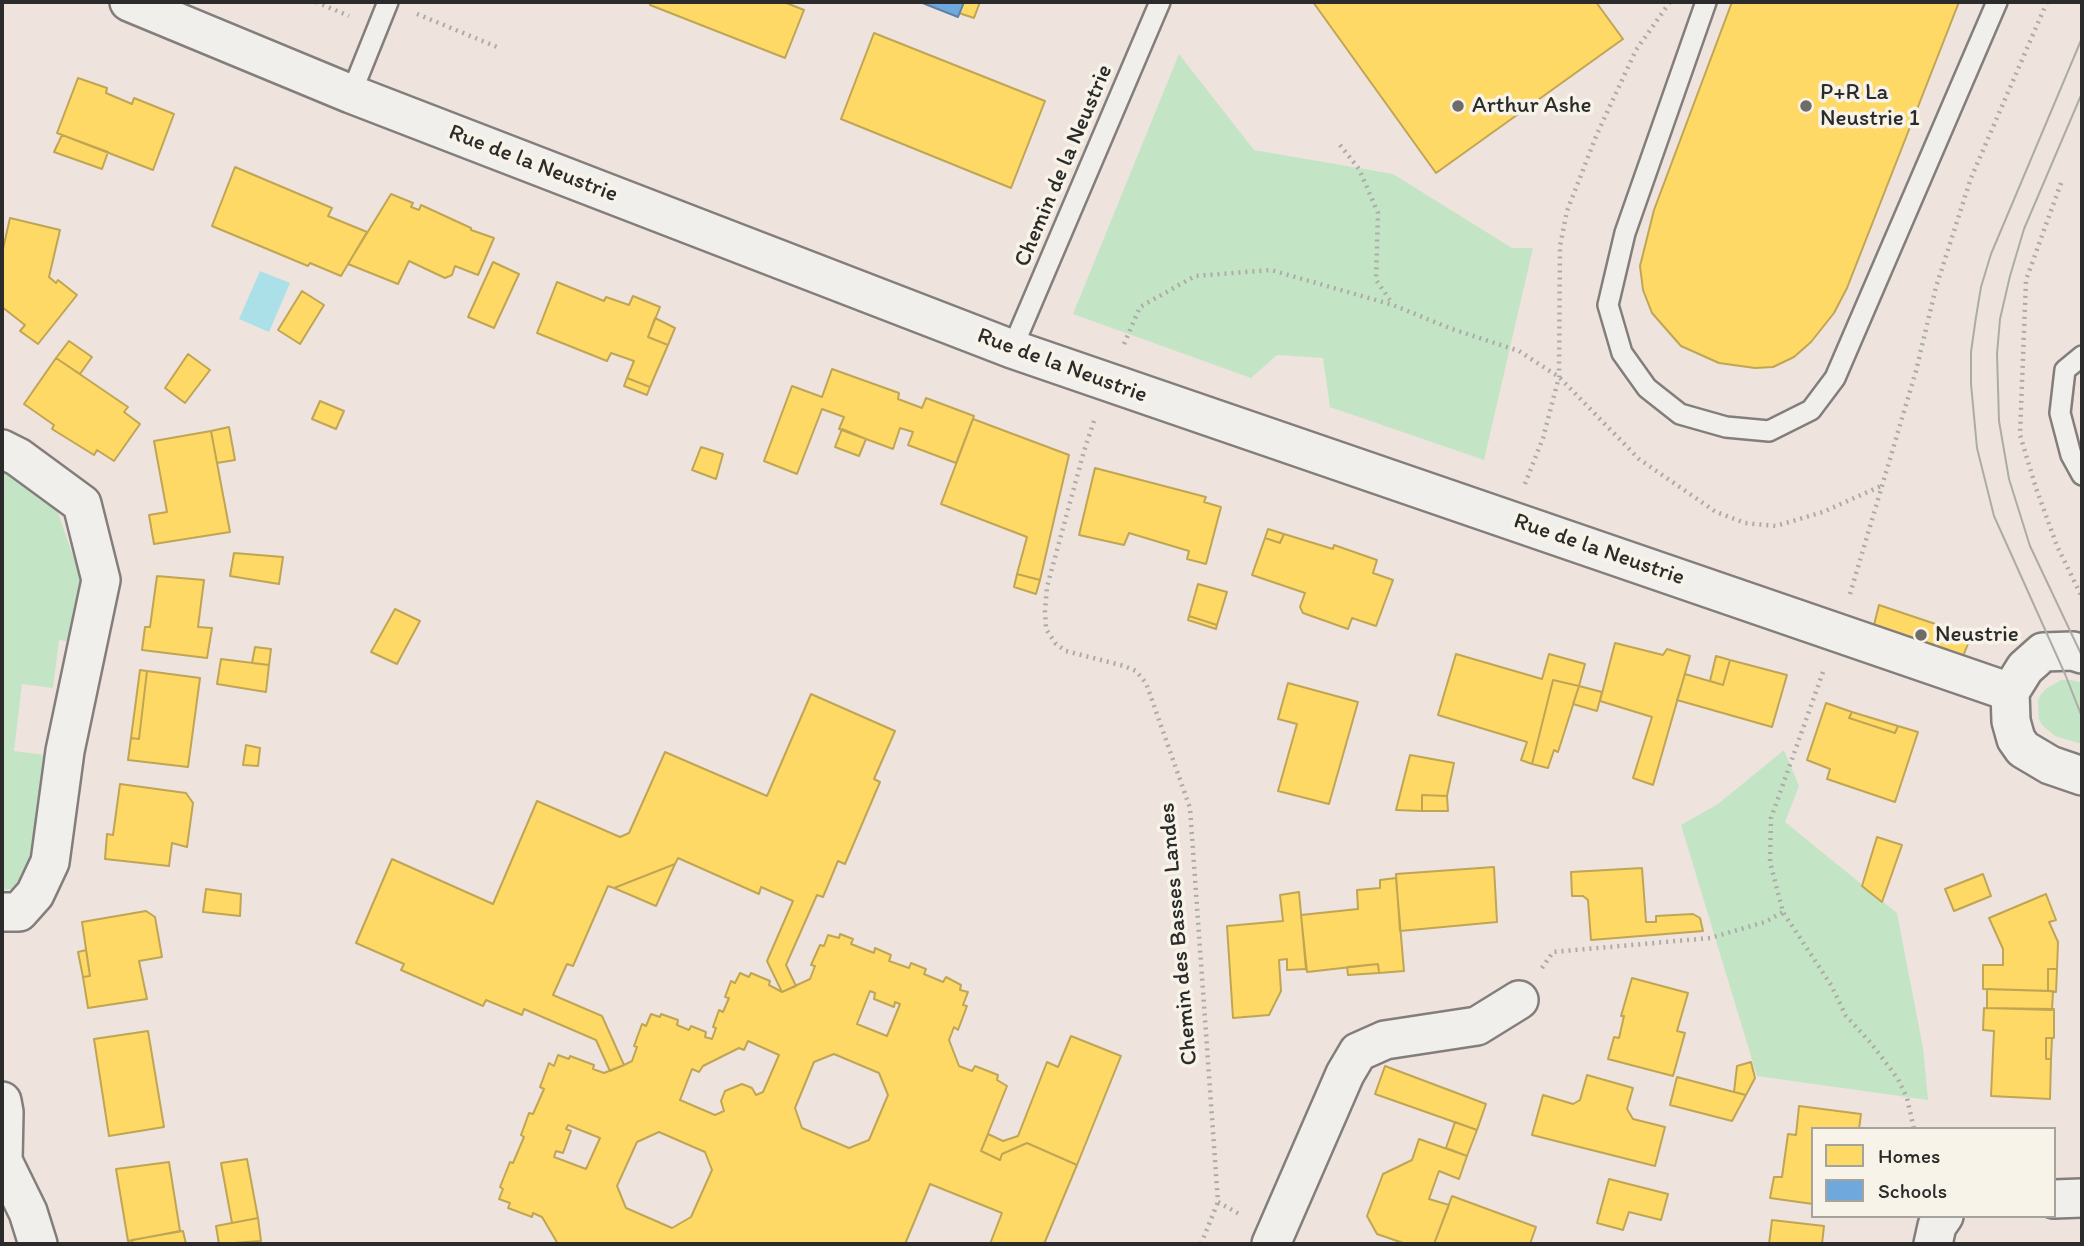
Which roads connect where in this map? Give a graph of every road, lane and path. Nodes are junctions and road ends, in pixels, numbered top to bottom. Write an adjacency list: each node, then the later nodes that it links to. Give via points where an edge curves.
1 (129, 2): 10 (street, Rue de la Neustrie)
2 (388, 2): 10 (lane)
3 (1160, 2): 13 (lane, Chemin de la Neustrie)
4 (1670, 2): 15 (path, via 1636,50 1567,211 1560,246)
5 (1706, 2): 6 (lane, via 1625,233 1608,306 1622,353 1647,388 1680,414 1726,427 1769,431 1811,410 1835,378)
6 (1997, 2)
7 (2047, 2): 19 (path, via 1971,178)
8 (413, 12): 9 (path)
9 (497, 47)
10 (351, 94): 13 (street, Rue de la Neustrie)
11 (1340, 145): 12 (path, via 1359,169 1378,213 1376,280)
12 (1393, 304): 15 (path, Chemin des Basses Landes, via 1519,351); 16 (path, Chemin des Basses Landes, via 1271,270 1195,276 1140,307)
13 (1012, 349): 16 (street, Rue de la Neustrie)
14 (2082, 356): 18 (lane, via 2065,370 2060,413 2071,455)
15 (1559, 377): 19 (path, Chemin des Basses Landes, via 1639,459 1716,512 1745,523 1776,526 1823,512); 20 (path, via 1543,438)
16 (1107, 383): 20 (street, Rue de la Neustrie); 33 (path, Chemin des Basses Landes, via 1047,587 1046,629 1066,651 1124,666 1146,682 1190,808)
17 (2, 449): 25 (street, via 82,504 102,580 65,751 50,862 35,894 19,912)
18 (2082, 475)
19 (1881, 486): 21 (path)
20 (1510, 520): 21 (street, Rue de la Neustrie)
21 (1838, 634): 23 (street, Rue de la Neustrie); 26 (path, via 1771,818 1770,862)
22 (2082, 654): 23 (street, via 2043,652 2025,668)
23 (2010, 692): 24 (street, via 2011,721 2023,749)
24 (2082, 776)
25 (2, 912)
26 (1783, 912): 27 (path, via 1710,938 1553,952); 29 (path, via 1846,1016 1898,1079)
27 (1519, 1000): 36 (street, via 1477,1026 1385,1040 1358,1052)
28 (2, 1101): 30 (street)
29 (1913, 1127)
30 (2, 1160): 35 (street)
31 (2082, 1198): 32 (street)
32 (2056, 1199)
33 (1218, 1202): 36 (path); 37 (path)
34 (1943, 1218): 38 (street)
35 (22, 1221)
36 (1273, 1239)
37 (1201, 1244)
38 (1933, 1244)

